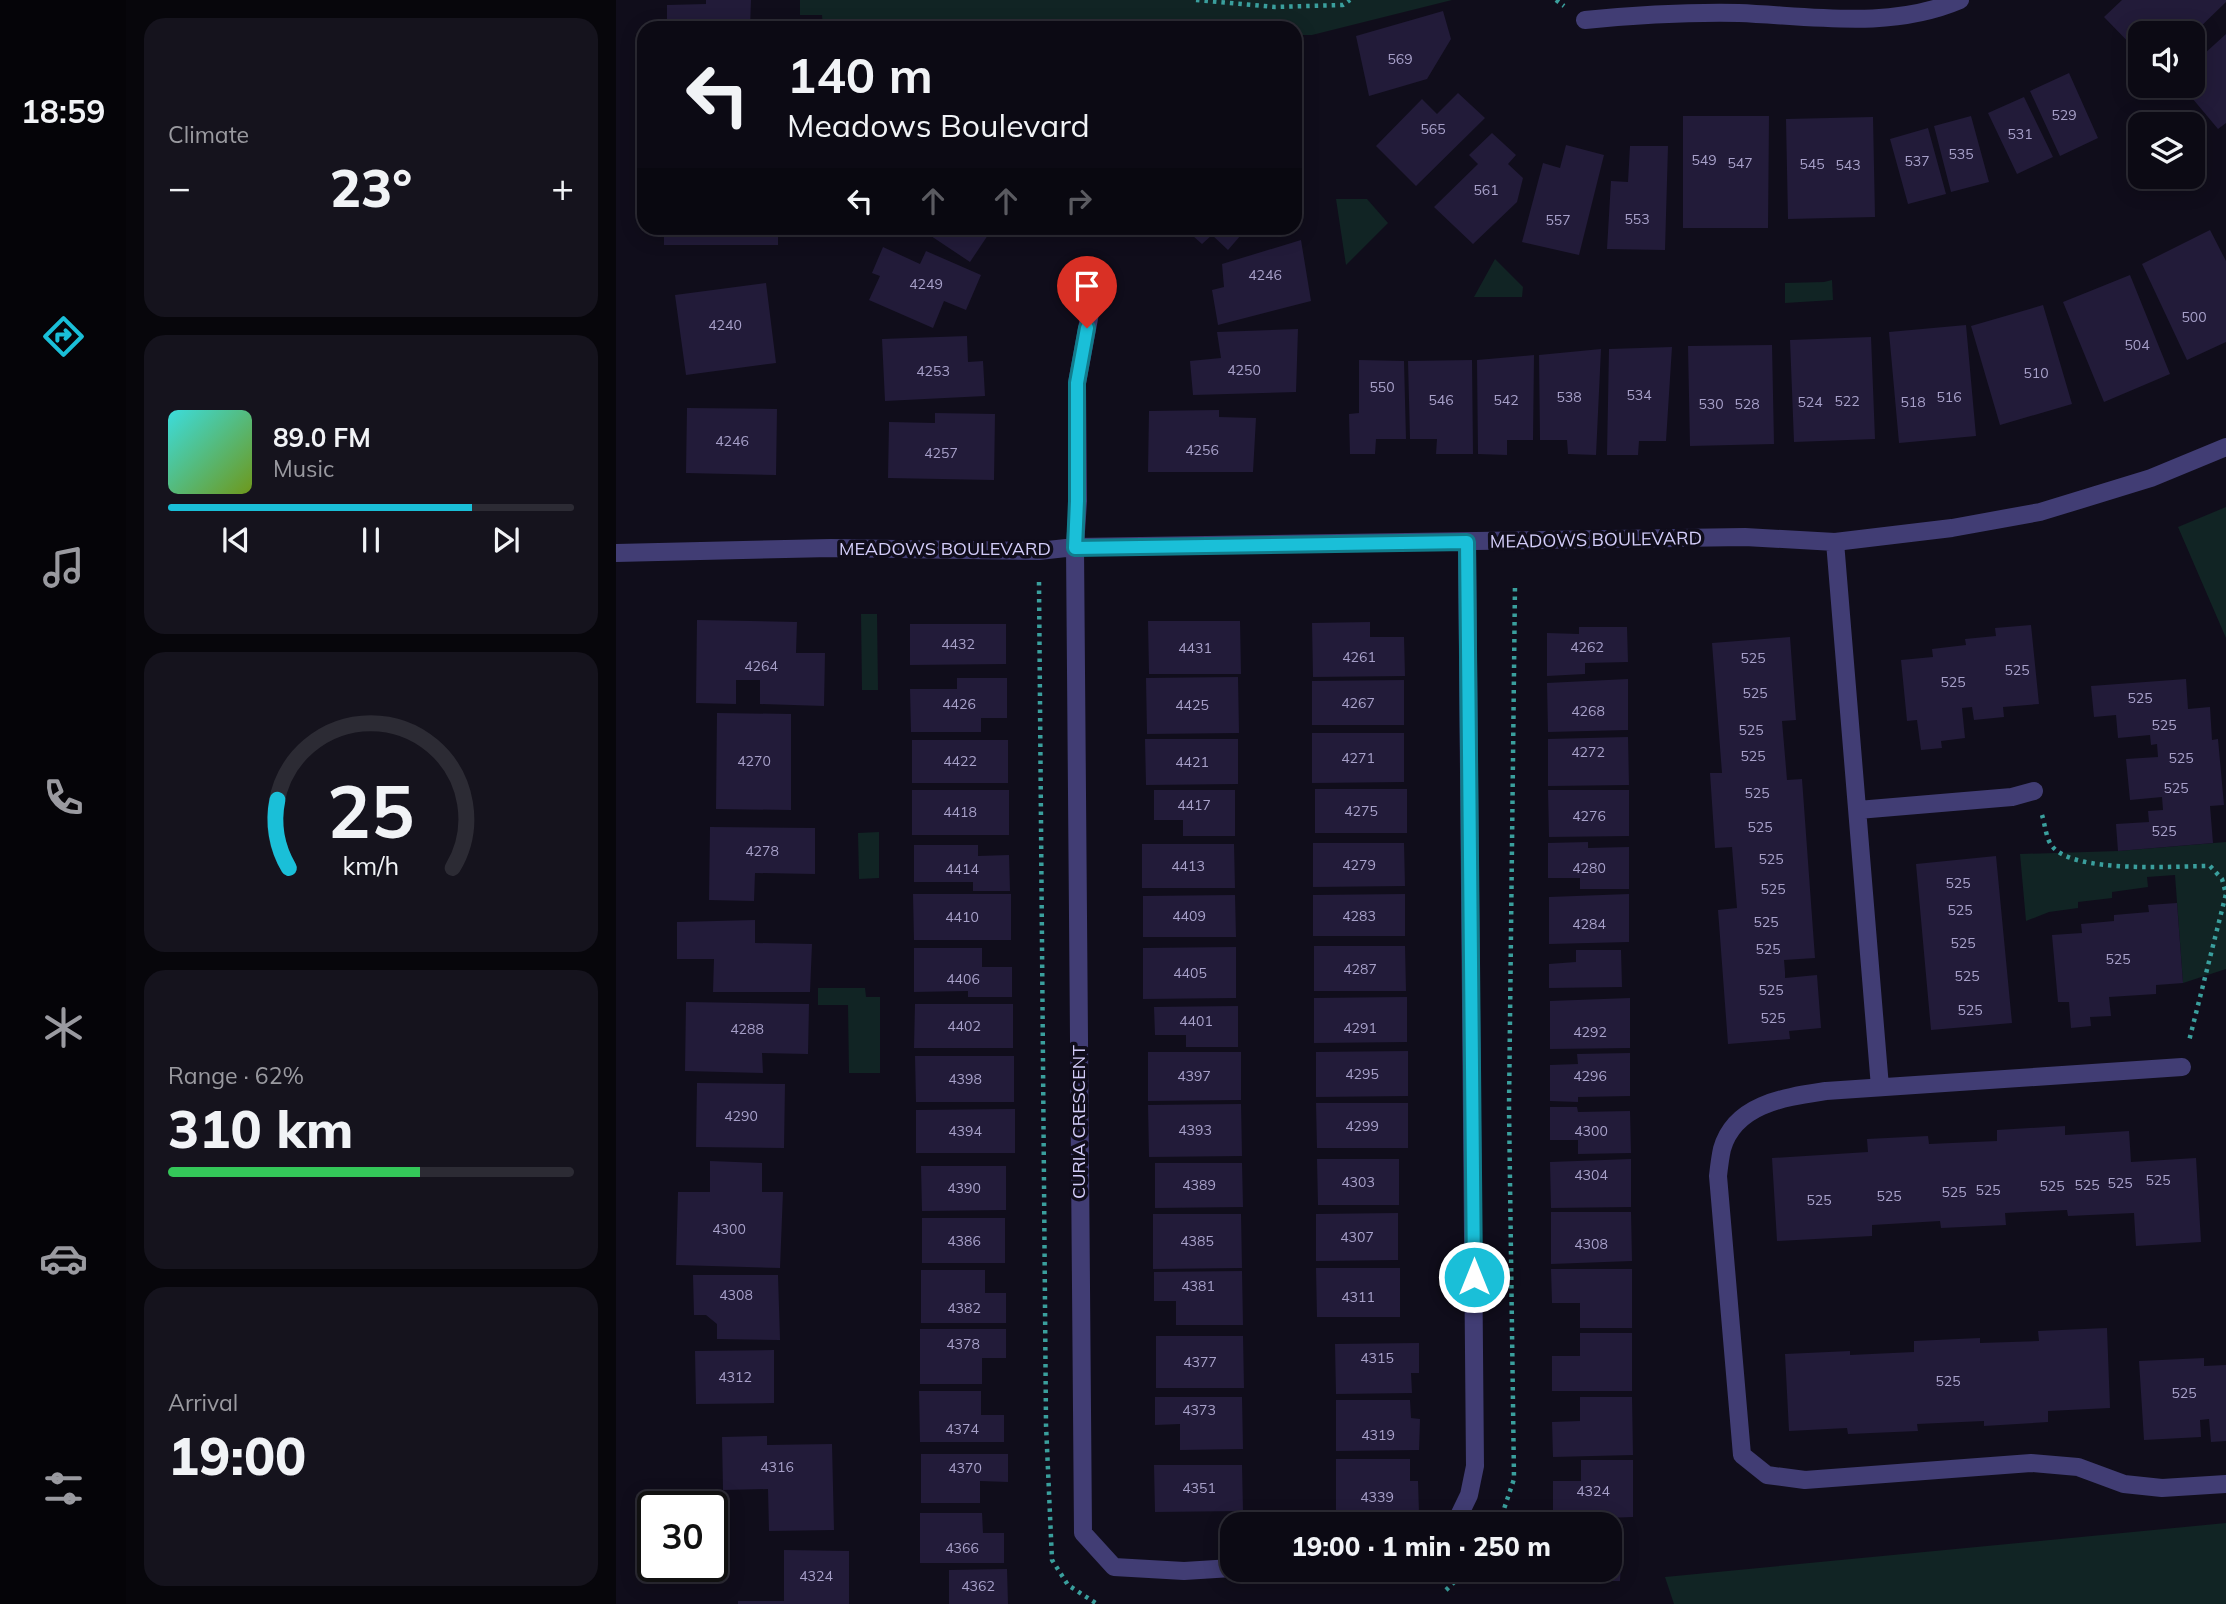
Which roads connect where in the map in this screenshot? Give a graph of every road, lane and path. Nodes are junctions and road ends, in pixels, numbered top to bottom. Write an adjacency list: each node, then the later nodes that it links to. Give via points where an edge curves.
1 (1196, 0): 2 (path, via 1275,7 1343,5)
2 (1350, 0)
3 (1960, 0): 4 (street, via 1890,18 1712,13)
4 (1585, 20)
5 (1092, 302): 9 (street, CURIA CRESCENT, via 1077,383)
6 (2226, 447): 8 (street, MEADOWS BOULEVARD, via 2151,478 2040,512)
7 (1467, 542): 8 (street, MEADOWS BOULEVARD, via 1745,537); 9 (street, MEADOWS BOULEVARD); 19 (street, via 1475,1466)
8 (1835, 542): 14 (street)
9 (1075, 548): 10 (street, MEADOWS BOULEVARD); 21 (street, CURIA CRESCENT, via 1083,1533 1114,1567)
10 (616, 553)
11 (1040, 582): 17 (path)
12 (1515, 584): 20 (path, via 1509,1086 1514,1479)
13 (2034, 791): 14 (street, via 2012,797); 15 (path, via 2051,846 2066,857 2099,865 2210,866 2222,879 2226,894)
14 (1858, 810): 16 (street)
15 (2182, 1067): 16 (street)
16 (1880, 1087): 18 (street, via 1787,1097 1758,1107 1737,1123 1723,1147 1718,1176 1742,1455 1767,1475 1805,1480 2031,1463 2078,1467 2124,1484 2162,1488)
17 (1046, 1460)
18 (2226, 1484)
19 (1461, 1512)
20 (1503, 1512)
21 (1220, 1569)
22 (1454, 1582): 23 (path)
23 (1446, 1590)

